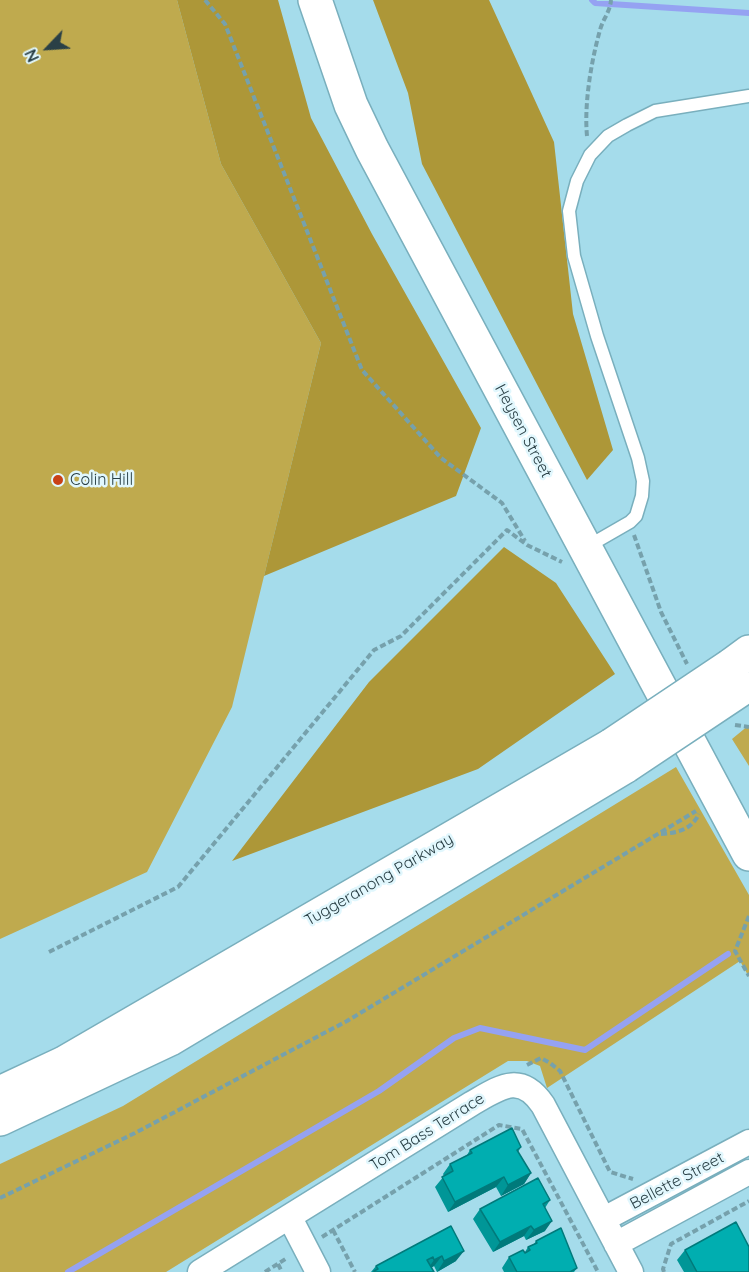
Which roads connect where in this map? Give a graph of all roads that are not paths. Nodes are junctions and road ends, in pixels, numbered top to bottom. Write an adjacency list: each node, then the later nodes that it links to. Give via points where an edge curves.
1 (315, 0): 3 (main road, Heysen Street, via 351,105 372,149)
2 (749, 96): 3 (lane, via 655,111 608,136 590,155 577,181 569,211 574,256 643,481 636,516 597,541)
3 (589, 555): 6 (main road, Heysen Street)
4 (743, 672): 5 (main road, Tuggeranong Parkway, bridge)
5 (619, 755): 7 (main road, Tuggeranong Parkway, via 64,1063); 8 (main road, Tuggeranong Parkway, via 170,1039)
6 (749, 854)
7 (0, 1093)
8 (0, 1119)
9 (749, 1142): 12 (street, Bellette Street)
10 (749, 1172): 13 (street, Bellette Street)
11 (290, 1218): 12 (street, Tom Bass Terrace, via 471,1104 502,1087 514,1085 538,1096); 14 (street, Tom Bass Terrace); 15 (street)
12 (604, 1219): 13 (street, Tom Bass Terrace)
13 (616, 1244): 16 (street, Tom Bass Terrace)
14 (200, 1272)
15 (318, 1272)
16 (632, 1272)

